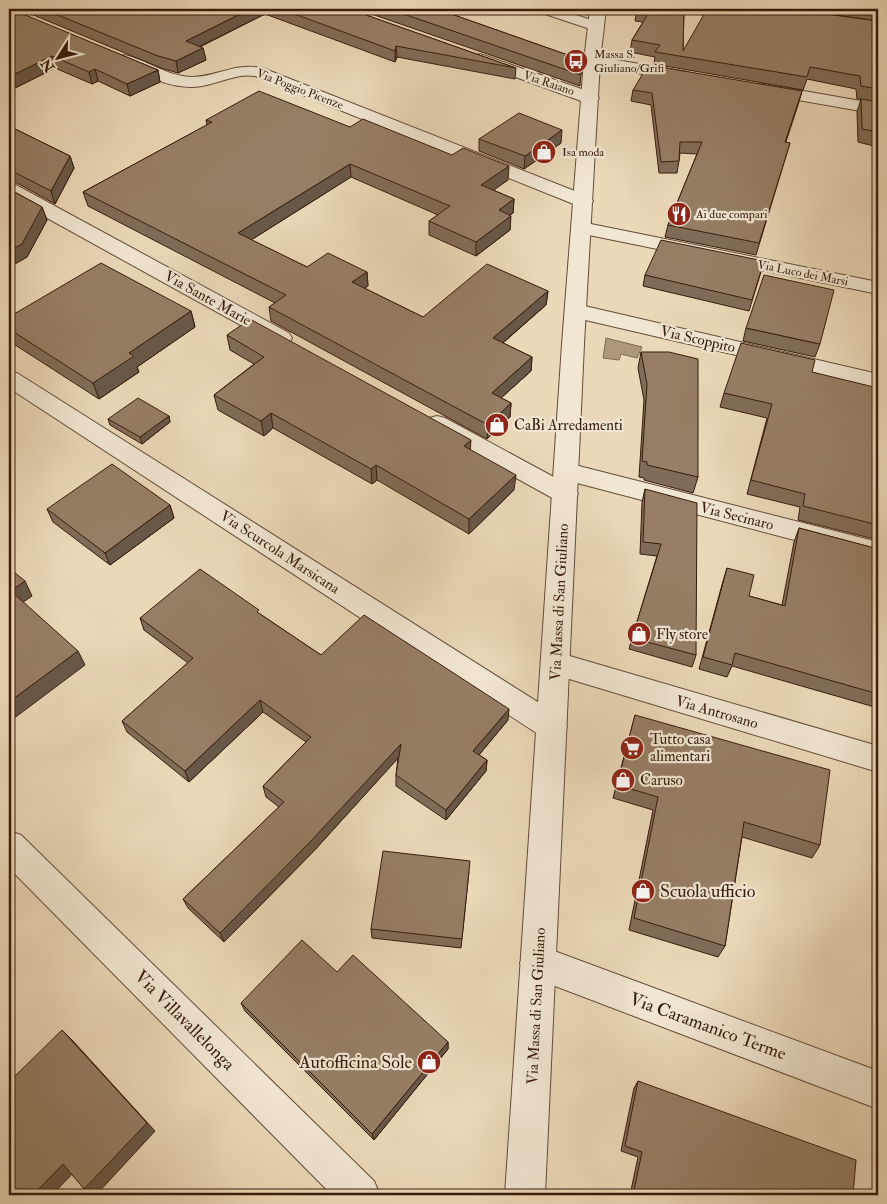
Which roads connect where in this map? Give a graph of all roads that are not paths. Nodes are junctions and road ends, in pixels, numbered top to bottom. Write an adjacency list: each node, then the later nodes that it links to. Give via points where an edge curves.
1 (544, 9): 2 (street)
2 (596, 17): 5 (street, Via Massa di San Giuliano)
3 (110, 54): 11 (street, Via Poggio Picenze, via 188,82 243,70 259,72)
4 (468, 55): 8 (street, Via Raiano)
5 (592, 60): 6 (street); 8 (street, Via Massa di San Giuliano)
6 (693, 78)
7 (752, 88): 9 (street)
8 (590, 98): 11 (street, Via Massa di San Giuliano)
9 (878, 109)
10 (9, 189): 14 (street, Via Sante Marie)
11 (582, 214): 12 (street, Via Luco dei Marsi); 13 (street, Via Massa di San Giuliano)
12 (878, 288)
13 (576, 311): 16 (street, Via Scoppito); 18 (street, Via Massa di San Giuliano)
14 (299, 348)
15 (9, 378): 21 (street, Via Scurcola Marsicana)
16 (878, 381)
17 (420, 414): 18 (street)
18 (566, 483): 19 (street, Via Secinaro); 20 (street, Via Massa di San Giuliano)
19 (878, 552)
20 (556, 664): 21 (street, Via Massa di San Giuliano); 22 (street, Via Antrosano)
21 (552, 727): 24 (street, Via Massa di San Giuliano)
22 (878, 759)
23 (9, 846): 26 (street, Via Villavallelonga)
24 (538, 964): 25 (street, Via Caramanico Terme); 27 (street, Via Massa di San Giuliano)
25 (878, 1090)
26 (360, 1195)
27 (525, 1195)

